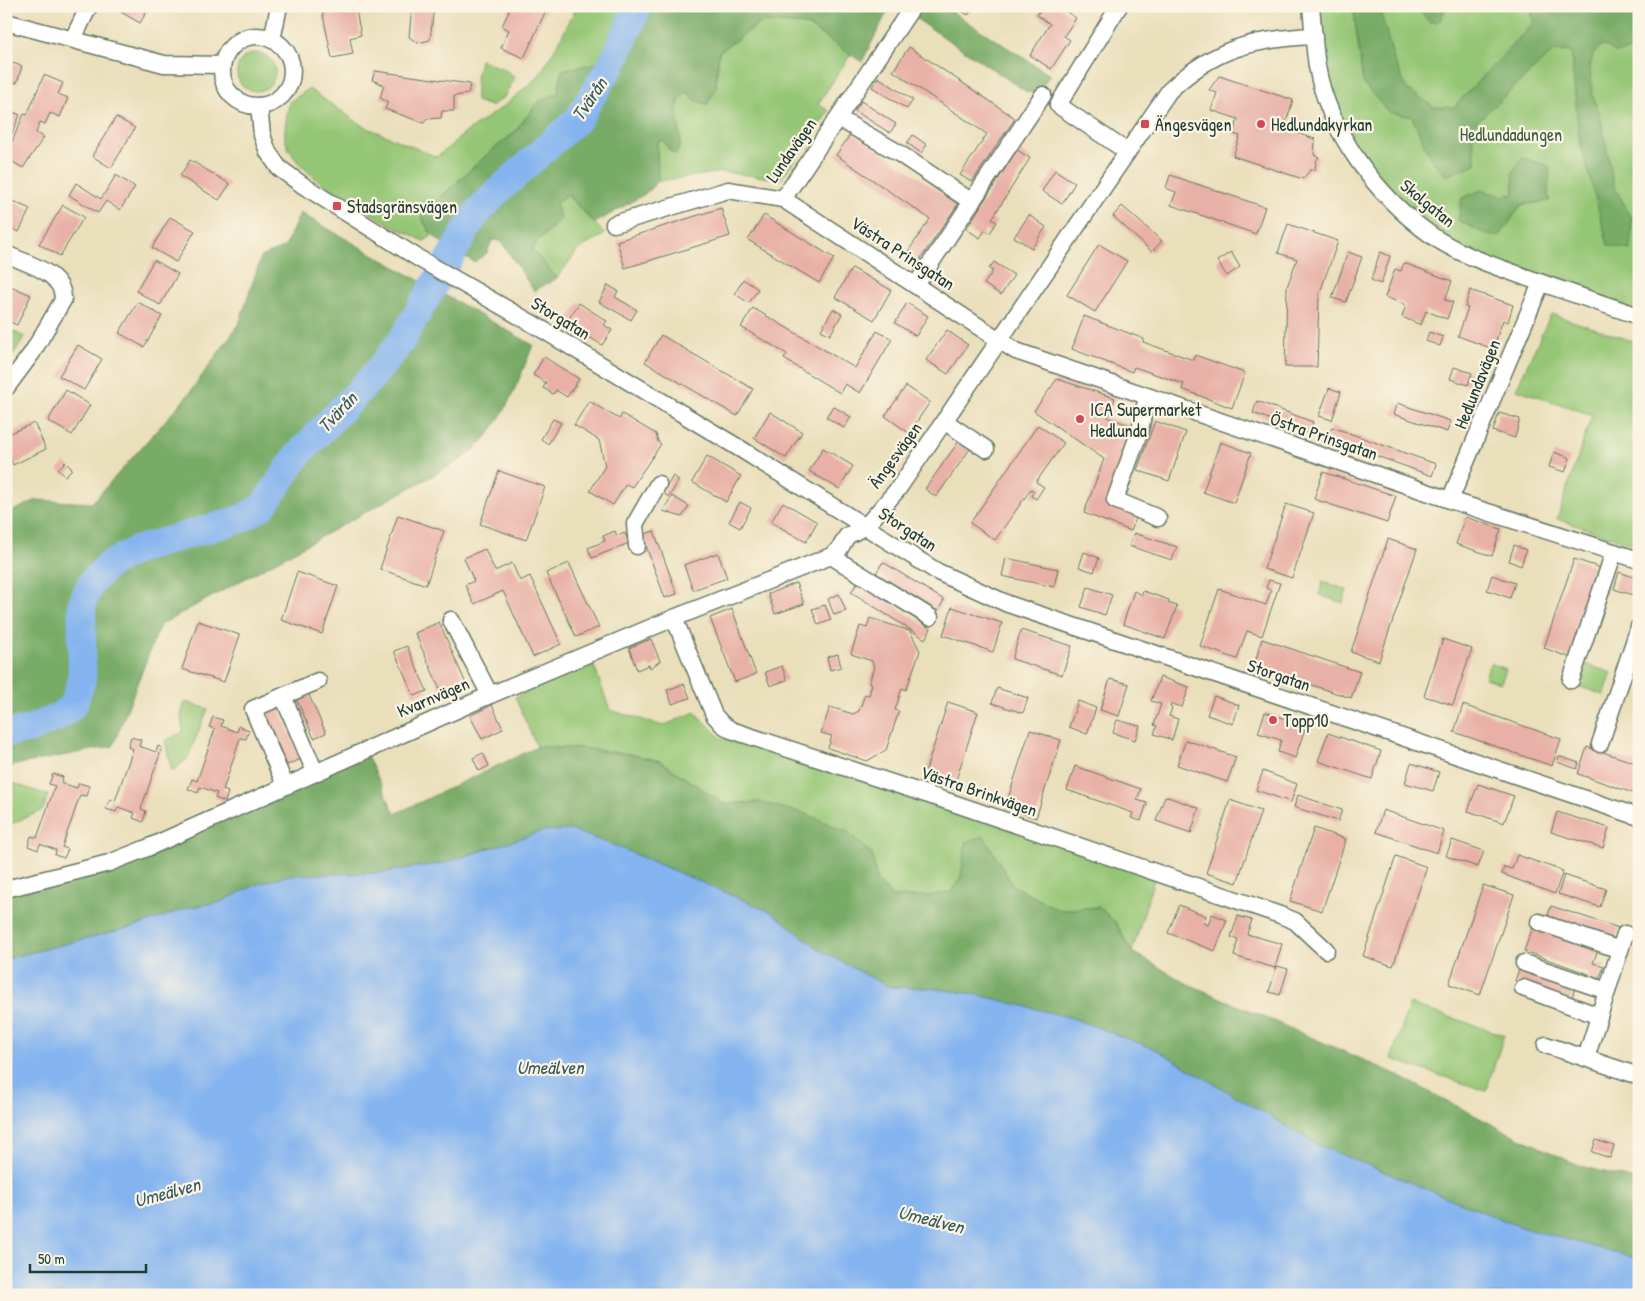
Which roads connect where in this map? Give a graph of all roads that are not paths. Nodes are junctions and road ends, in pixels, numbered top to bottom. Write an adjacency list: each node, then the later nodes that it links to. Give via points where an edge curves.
1 (89, 6): 8 (street)
2 (279, 6): 9 (street)
3 (913, 6): 13 (street, Lundavägen)
4 (1119, 6): 14 (street, via 1058,105)
5 (1311, 6): 7 (street, Skolgatan)
6 (6, 22): 8 (street)
7 (1314, 36): 14 (street, Ängesvägen, via 1248,44 1204,62 1169,91); 19 (street, Skolgatan, via 1317,68 1332,113 1383,192 1432,236 1481,261)
8 (73, 39): 10 (street, via 164,64)
9 (272, 40): 10 (street, via 262,36 240,41 232,47); 12 (street, via 287,54 291,78 278,99)
10 (222, 65): 12 (street, via 222,76 234,98)
11 (1043, 95): 16 (street)
12 (259, 106): 30 (street, Storgatan, via 262,135 279,168 418,258 540,328)
13 (838, 118): 15 (street, Lundavägen); 16 (street, via 897,152)
14 (1126, 152): 22 (street, Ängesvägen)
15 (783, 199): 17 (street, Lundavägen, via 728,190); 20 (street, Västra Prinsgatan)
16 (972, 202): 20 (street)
17 (614, 224)
18 (6, 254): 23 (street, via 50,274 62,288 63,300 55,317)
19 (1541, 283): 21 (street, Skolgatan); 28 (street, Hedlundavägen)
20 (916, 285): 22 (street, Västra Prinsgatan)
21 (1639, 316)
22 (1000, 341): 24 (street, Östra Prinsgatan, via 1037,364); 25 (street, Ängesvägen)
23 (6, 388)
24 (1147, 396): 28 (street, Östra Prinsgatan); 29 (street, via 1140,430 1115,500)
25 (944, 421): 26 (street); 30 (street, Ängesvägen, via 898,490)
26 (986, 449)
27 (658, 484): 31 (street, via 635,524)
28 (1450, 500): 32 (street, Östra Prinsgatan)
29 (1158, 518)
30 (866, 526): 33 (street, Kvarnvägen, via 847,536); 46 (street, Storgatan, via 938,572 1008,604)
31 (637, 546)
32 (1614, 552): 34 (street, Östra Prinsgatan); 39 (street)
33 (831, 556): 35 (street); 36 (street, Kvarnvägen)
34 (1639, 560)
35 (930, 617)
36 (674, 618): 41 (street, Kvarnvägen); 50 (street, Västra Brinkvägen, via 714,715 731,730 1280,915 1295,921)
37 (451, 620): 41 (street)
38 (1639, 628): 43 (street)
39 (1571, 680)
40 (318, 681): 42 (street)
41 (490, 694): 44 (street, Kvarnvägen)
42 (283, 696): 44 (street); 45 (street, via 252,709)
43 (1600, 744)
44 (315, 772): 45 (street, Kvarnvägen)
45 (285, 785): 47 (street, Kvarnvägen, via 152,846 109,862)
46 (1639, 817)
47 (6, 889)
48 (1539, 922): 51 (street)
49 (1625, 934): 51 (street)
50 (1326, 950)
51 (1620, 950): 54 (street)
52 (1524, 963): 54 (street)
53 (1522, 988): 55 (street)
54 (1607, 991): 55 (street)
55 (1599, 1016): 57 (street)
56 (1546, 1045): 57 (street)
57 (1586, 1058): 58 (street)
58 (1639, 1076)

